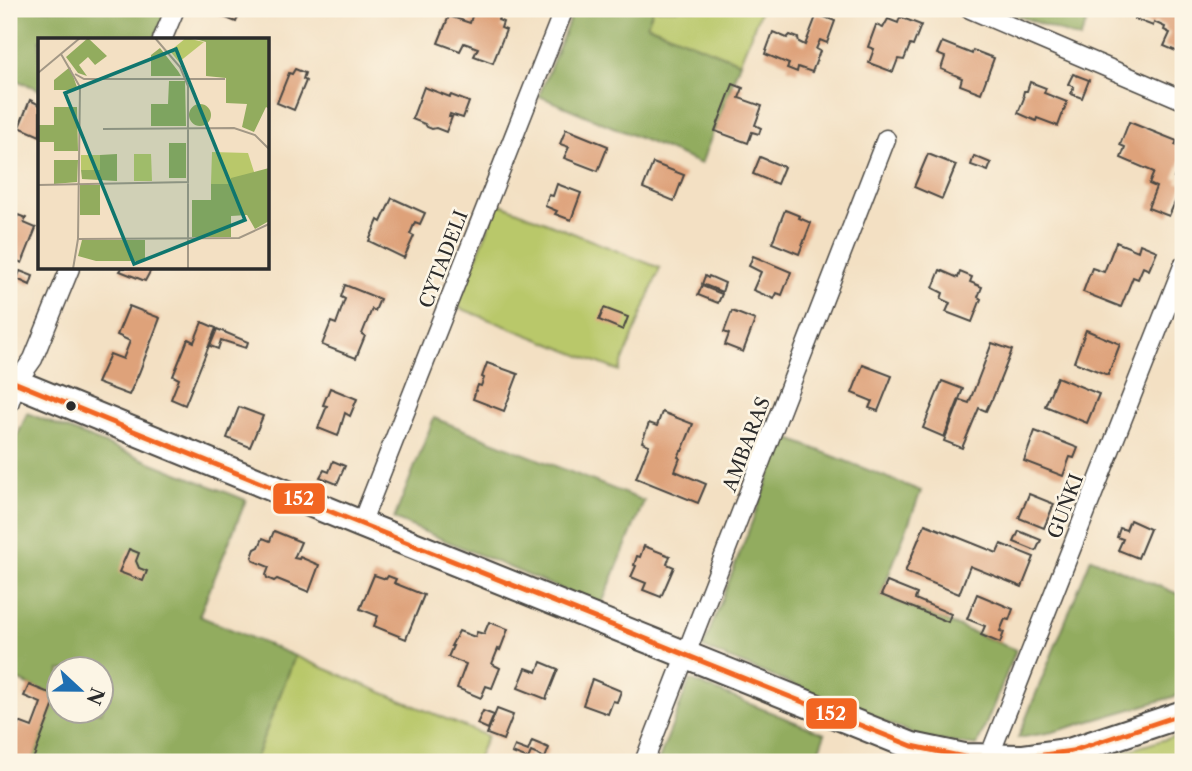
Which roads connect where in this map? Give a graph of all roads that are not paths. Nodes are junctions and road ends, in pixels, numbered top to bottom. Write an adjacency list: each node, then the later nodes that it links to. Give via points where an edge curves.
1 (175, 9): 4 (street)
2 (564, 9): 10 (street, CYTADELI)
3 (970, 9): 5 (street)
4 (163, 38)
5 (1183, 100)
6 (886, 139): 11 (street, AMBARAS)
7 (1183, 266): 13 (street, GUŃKI)
8 (69, 270): 9 (street, via 33,359)
9 (11, 389): 10 (street)
10 (361, 524): 11 (street)
11 (687, 654): 13 (street, via 912,746); 14 (street, AMBARAS)
12 (1183, 714): 13 (street, via 1072,751)
13 (988, 760)
14 (644, 762)

